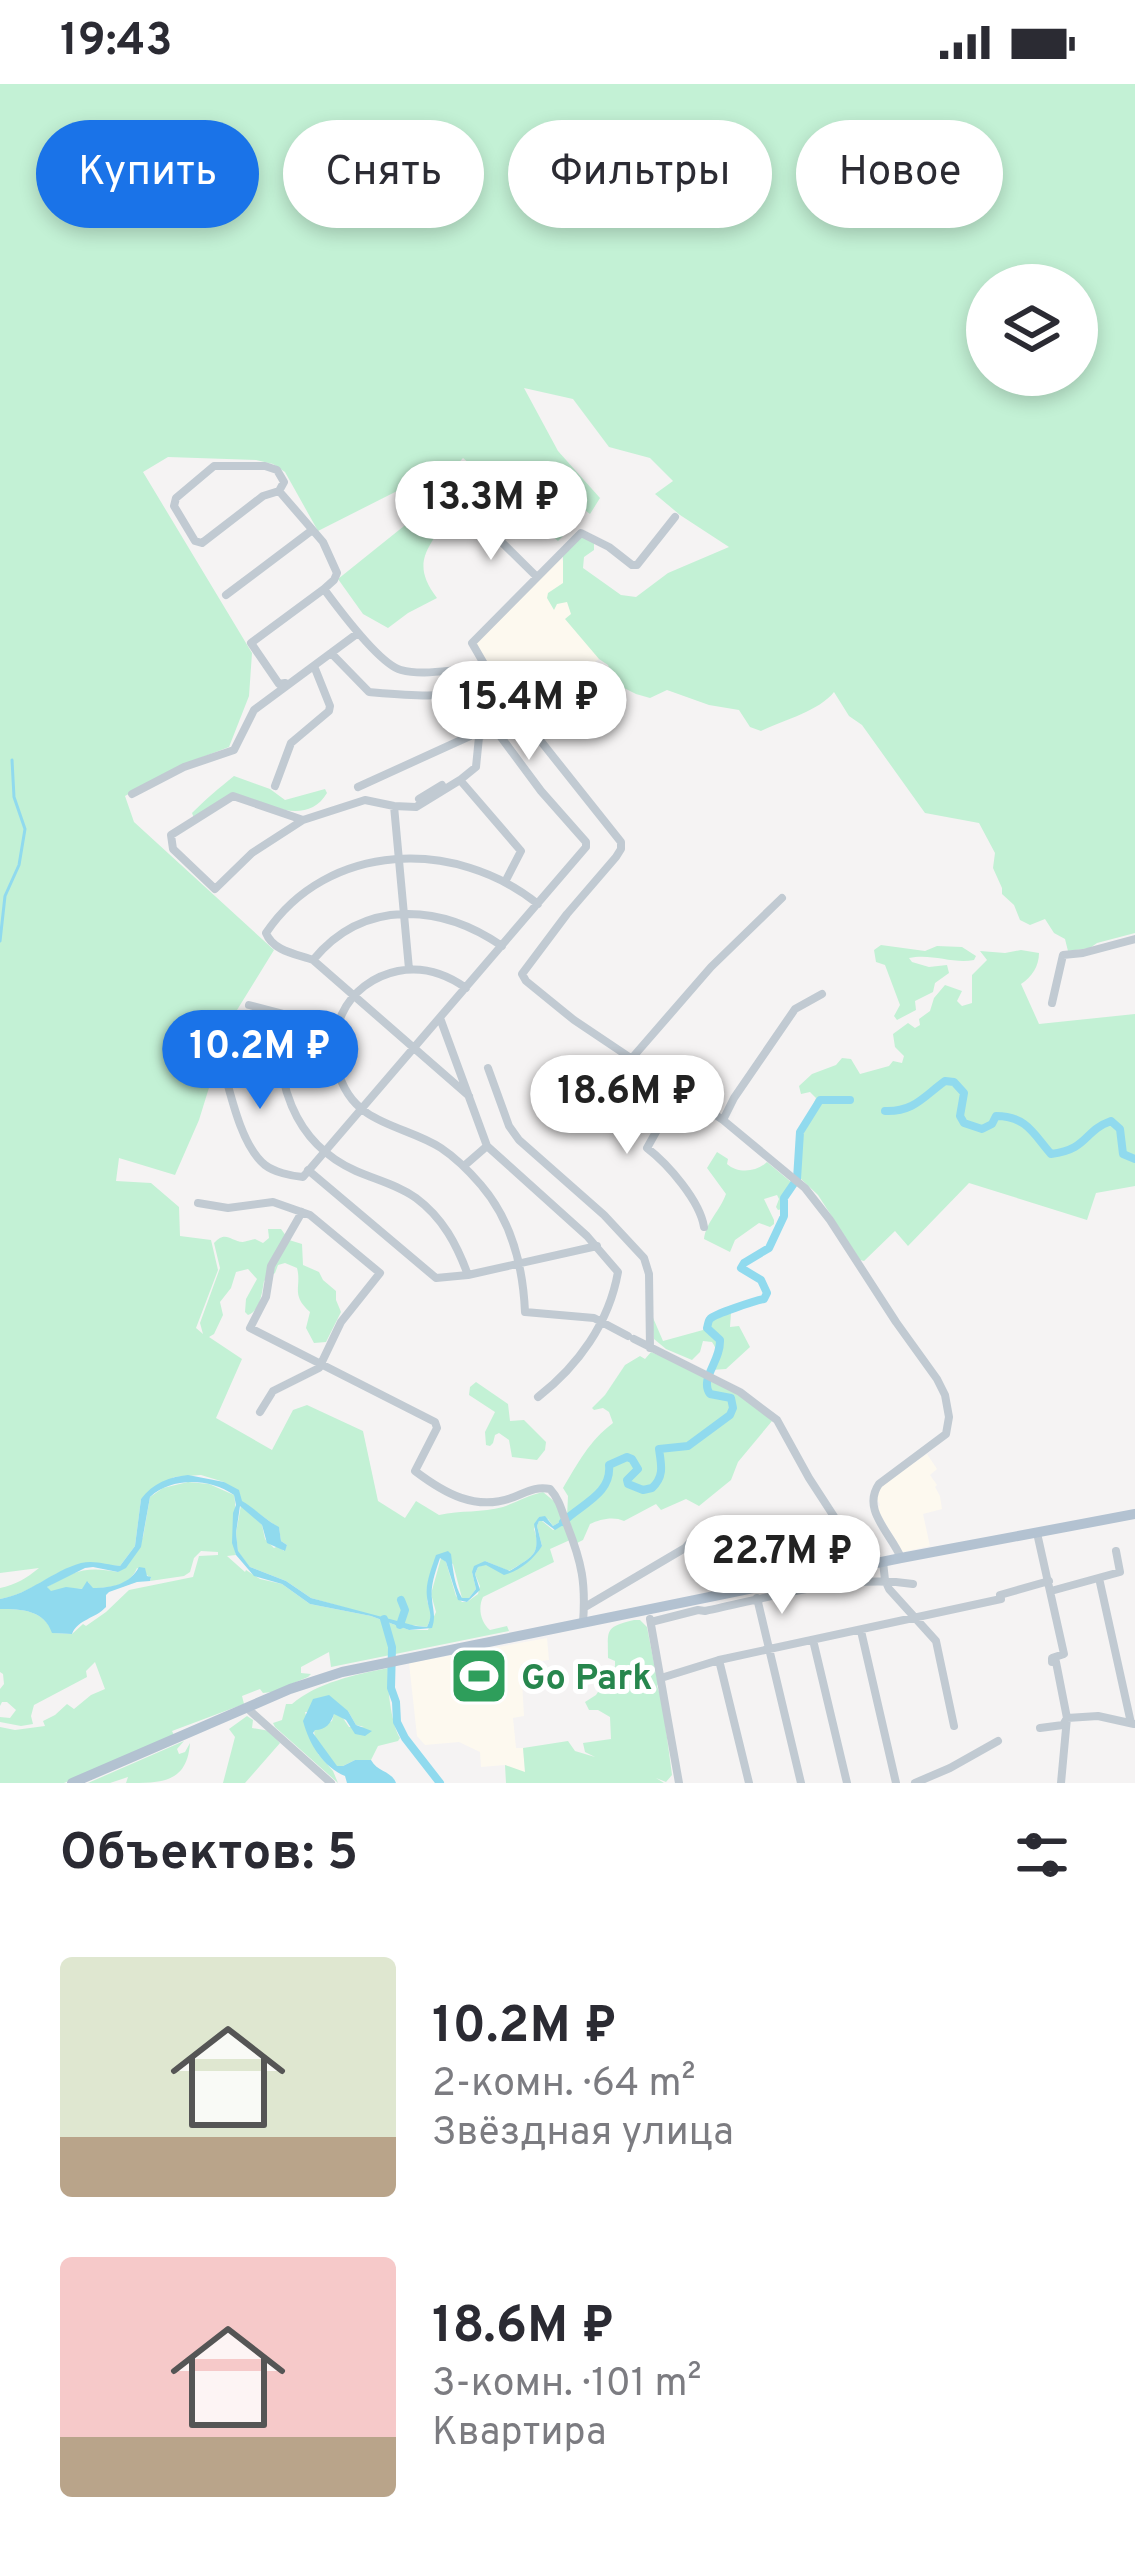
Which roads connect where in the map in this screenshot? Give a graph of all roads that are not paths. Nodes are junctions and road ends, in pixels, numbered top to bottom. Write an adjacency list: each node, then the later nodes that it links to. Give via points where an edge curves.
1 (279, 491): 1 (street, via 203,542 173,503 214,466 273,468 284,482); 4 (street)
2 (476, 517): 5 (street)
3 (675, 517): 5 (street, via 637,566 581,533)
4 (311, 531): 6 (street, via 337,573); 7 (street)
5 (537, 577): 11 (street, via 472,643)
6 (324, 589): 8 (street); 8 (street, via 250,643 279,684)
7 (226, 595)
8 (357, 632): 9 (street); 11 (street, via 403,671)
9 (331, 653): 10 (street); 13 (street, via 367,691)
10 (314, 667): 16 (street, via 329,711 290,743); 18 (street, via 254,710 234,750)
11 (487, 669): 12 (street)
12 (501, 688): 13 (street); 40 (street, via 621,842 523,977)
13 (477, 690): 14 (street)
14 (470, 736): 17 (street); 19 (street, via 471,768)
15 (460, 780): 20 (street, via 416,807); 23 (street, via 521,851); 25 (street, via 476,767 479,737 495,729 586,843)
16 (275, 786)
17 (358, 787)
18 (133, 794)
19 (419, 799)
20 (394, 806): 21 (street, via 359,800); 22 (street)
21 (303, 820): 21 (street, via 215,889 172,849 171,836 233,796)
22 (398, 859): 23 (street, via 449,860); 26 (street); 29 (street, via 329,878 290,903 268,939)
23 (505, 882): 25 (street)
24 (782, 898): 40 (street)
25 (538, 904): 28 (street)
26 (404, 914): 28 (street, via 457,921); 29 (street, via 366,921); 30 (street)
27 (1135, 939): 34 (street, via 1063,956)
28 (502, 946): 31 (street)
29 (313, 960): 33 (street)
30 (409, 969): 31 (street, via 440,973); 33 (street)
31 (466, 988): 37 (street)
32 (822, 994): 46 (street, via 795,1009)
33 (354, 995): 38 (street); 39 (street)
34 (1052, 1003)
35 (249, 1006): 36 (street)
36 (283, 1014): 38 (street); 48 (street, via 282,1080)
37 (440, 1018): 39 (street); 43 (street)
38 (337, 1028): 45 (street, via 336,1066)
39 (415, 1048): 43 (street); 45 (street)
40 (632, 1058): 44 (street)
41 (222, 1063): 50 (street, via 260,1160 298,1178)
42 (488, 1068): 58 (street, via 519,1140 644,1258)
43 (470, 1096): 47 (street)
44 (689, 1099): 46 (street); 53 (street, via 647,1148 679,1182)
45 (362, 1110): 48 (street); 49 (street)
46 (722, 1120): 66 (street, via 830,1220 945,1395 946,1434 872,1495)
47 (488, 1146): 49 (street); 54 (street)
48 (325, 1150): 50 (street); 56 (street, via 426,1206 457,1245)
49 (464, 1166): 55 (street, via 501,1212)
50 (308, 1171): 56 (street, via 436,1278)
51 (198, 1203): 52 (street, via 267,1202)
52 (302, 1212): 59 (street, via 250,1325); 59 (street, via 380,1274 341,1322)
53 (704, 1227)
54 (597, 1246): 55 (street); 57 (street, via 618,1272)
55 (520, 1264): 56 (street); 57 (street, via 525,1312)
56 (468, 1275)
57 (601, 1320): 58 (street); 60 (street, via 578,1361)
58 (650, 1348): 68 (street, via 740,1392 778,1422)
59 (321, 1366): 61 (street, via 272,1390); 74 (street, via 435,1422 415,1467 463,1500 503,1501 538,1487 556,1495 585,1576)
60 (538, 1397)
61 (260, 1412)
62 (1135, 1514): 63 (main road)
63 (1037, 1533): 66 (main road); 72 (street)
64 (696, 1535): 74 (street)
65 (1116, 1551): 69 (street, via 1120,1572)
66 (901, 1558): 67 (main road)
67 (883, 1562): 68 (main road); 70 (street)
68 (862, 1566): 73 (main road)
69 (1099, 1578): 72 (street); 86 (street)
70 (885, 1580): 71 (street); 73 (street); 76 (street)
71 (913, 1584)
72 (1050, 1586): 76 (street); 84 (street, via 1064,1654 1052,1662)
73 (756, 1594): 75 (main road); 80 (street)
74 (585, 1607): 77 (street)
75 (650, 1616): 77 (main road); 82 (street)
76 (916, 1619): 78 (street); 85 (street, via 936,1642)
77 (584, 1623): 83 (main road, via 318,1678)
78 (861, 1631): 79 (street); 96 (street)
79 (813, 1640): 80 (street); 95 (street)
80 (769, 1649): 81 (street); 94 (street)
81 (719, 1660): 82 (street); 93 (street)
82 (661, 1678): 92 (street)
83 (247, 1708): 90 (main road); 91 (street)
84 (1067, 1718): 86 (street); 87 (street); 99 (street)
85 (954, 1726)
86 (1134, 1726)
87 (1040, 1728)
88 (998, 1741): 89 (street)
89 (950, 1768): 97 (street); 98 (street)
90 (72, 1783)
91 (332, 1783)
92 (679, 1783)
93 (749, 1783)
94 (801, 1783)
95 (847, 1783)
96 (894, 1783)
97 (915, 1783)
98 (950, 1783)
99 (1061, 1783)

